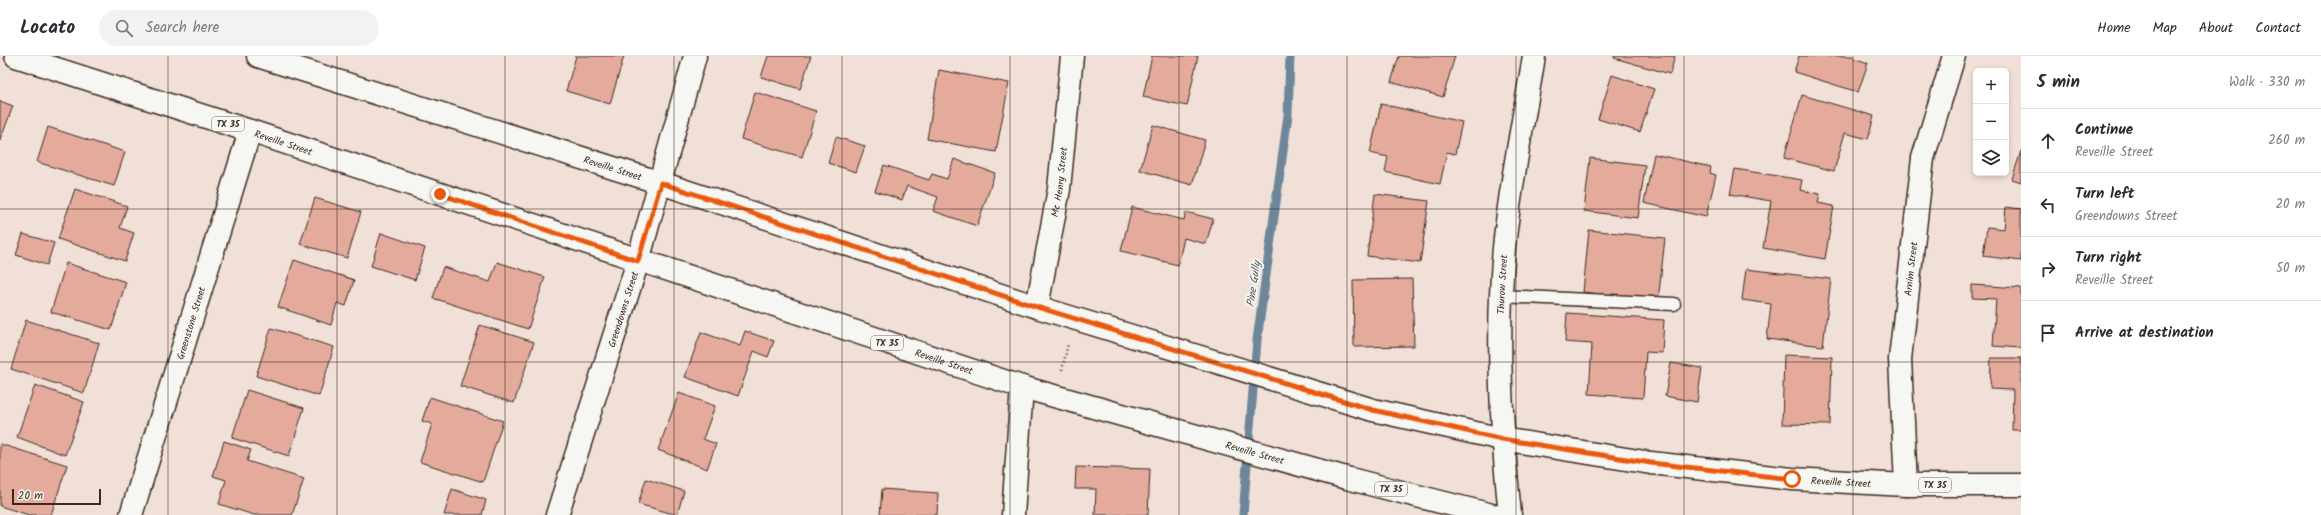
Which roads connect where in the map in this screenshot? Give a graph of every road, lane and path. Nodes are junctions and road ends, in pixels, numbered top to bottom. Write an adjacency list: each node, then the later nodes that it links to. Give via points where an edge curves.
1 (16, 56): 7 (main road, Reveille Street / TX 35)
2 (695, 56): 8 (main road, Greendowns Street)
3 (1072, 56): 12 (main road, Mc Henry Street, via 1059,189)
4 (1534, 56): 10 (main road, Thurow Street, via 1504,247)
5 (1954, 56): 18 (main road, Arnim Street, via 1923,158 1900,359)
6 (268, 58): 8 (main road, Reveille Street / TX 35)
7 (250, 131): 9 (main road, Reveille Street / TX 35); 19 (main road, Greenstone Street)
8 (661, 183): 9 (main road, Greendowns Street); 12 (main road, Reveille Street / TX 35)
9 (638, 261): 14 (main road, Reveille Street / TX 35); 20 (main road, Greendowns Street)
10 (1501, 296): 11 (lane); 16 (main road, Thurow Street)
11 (1674, 304)
12 (1037, 307): 13 (main road, Reveille Street / TX 35)
13 (1074, 318): 15 (path); 16 (main road, Reveille Street / TX 35, via 1373,410)
14 (1022, 387): 15 (main road, Reveille Street / TX 35); 21 (main road)
15 (1057, 397): 22 (main road, Reveille Street / TX 35)
16 (1502, 439): 18 (main road, Reveille Street / TX 35, via 1651,463 1792,479); 23 (main road, Thurow Street)
17 (2021, 485): 18 (main road, Reveille Street / TX 35)
18 (1906, 486)
19 (131, 515)
20 (557, 515)
21 (1013, 515)
22 (1492, 515)
23 (1510, 515)

